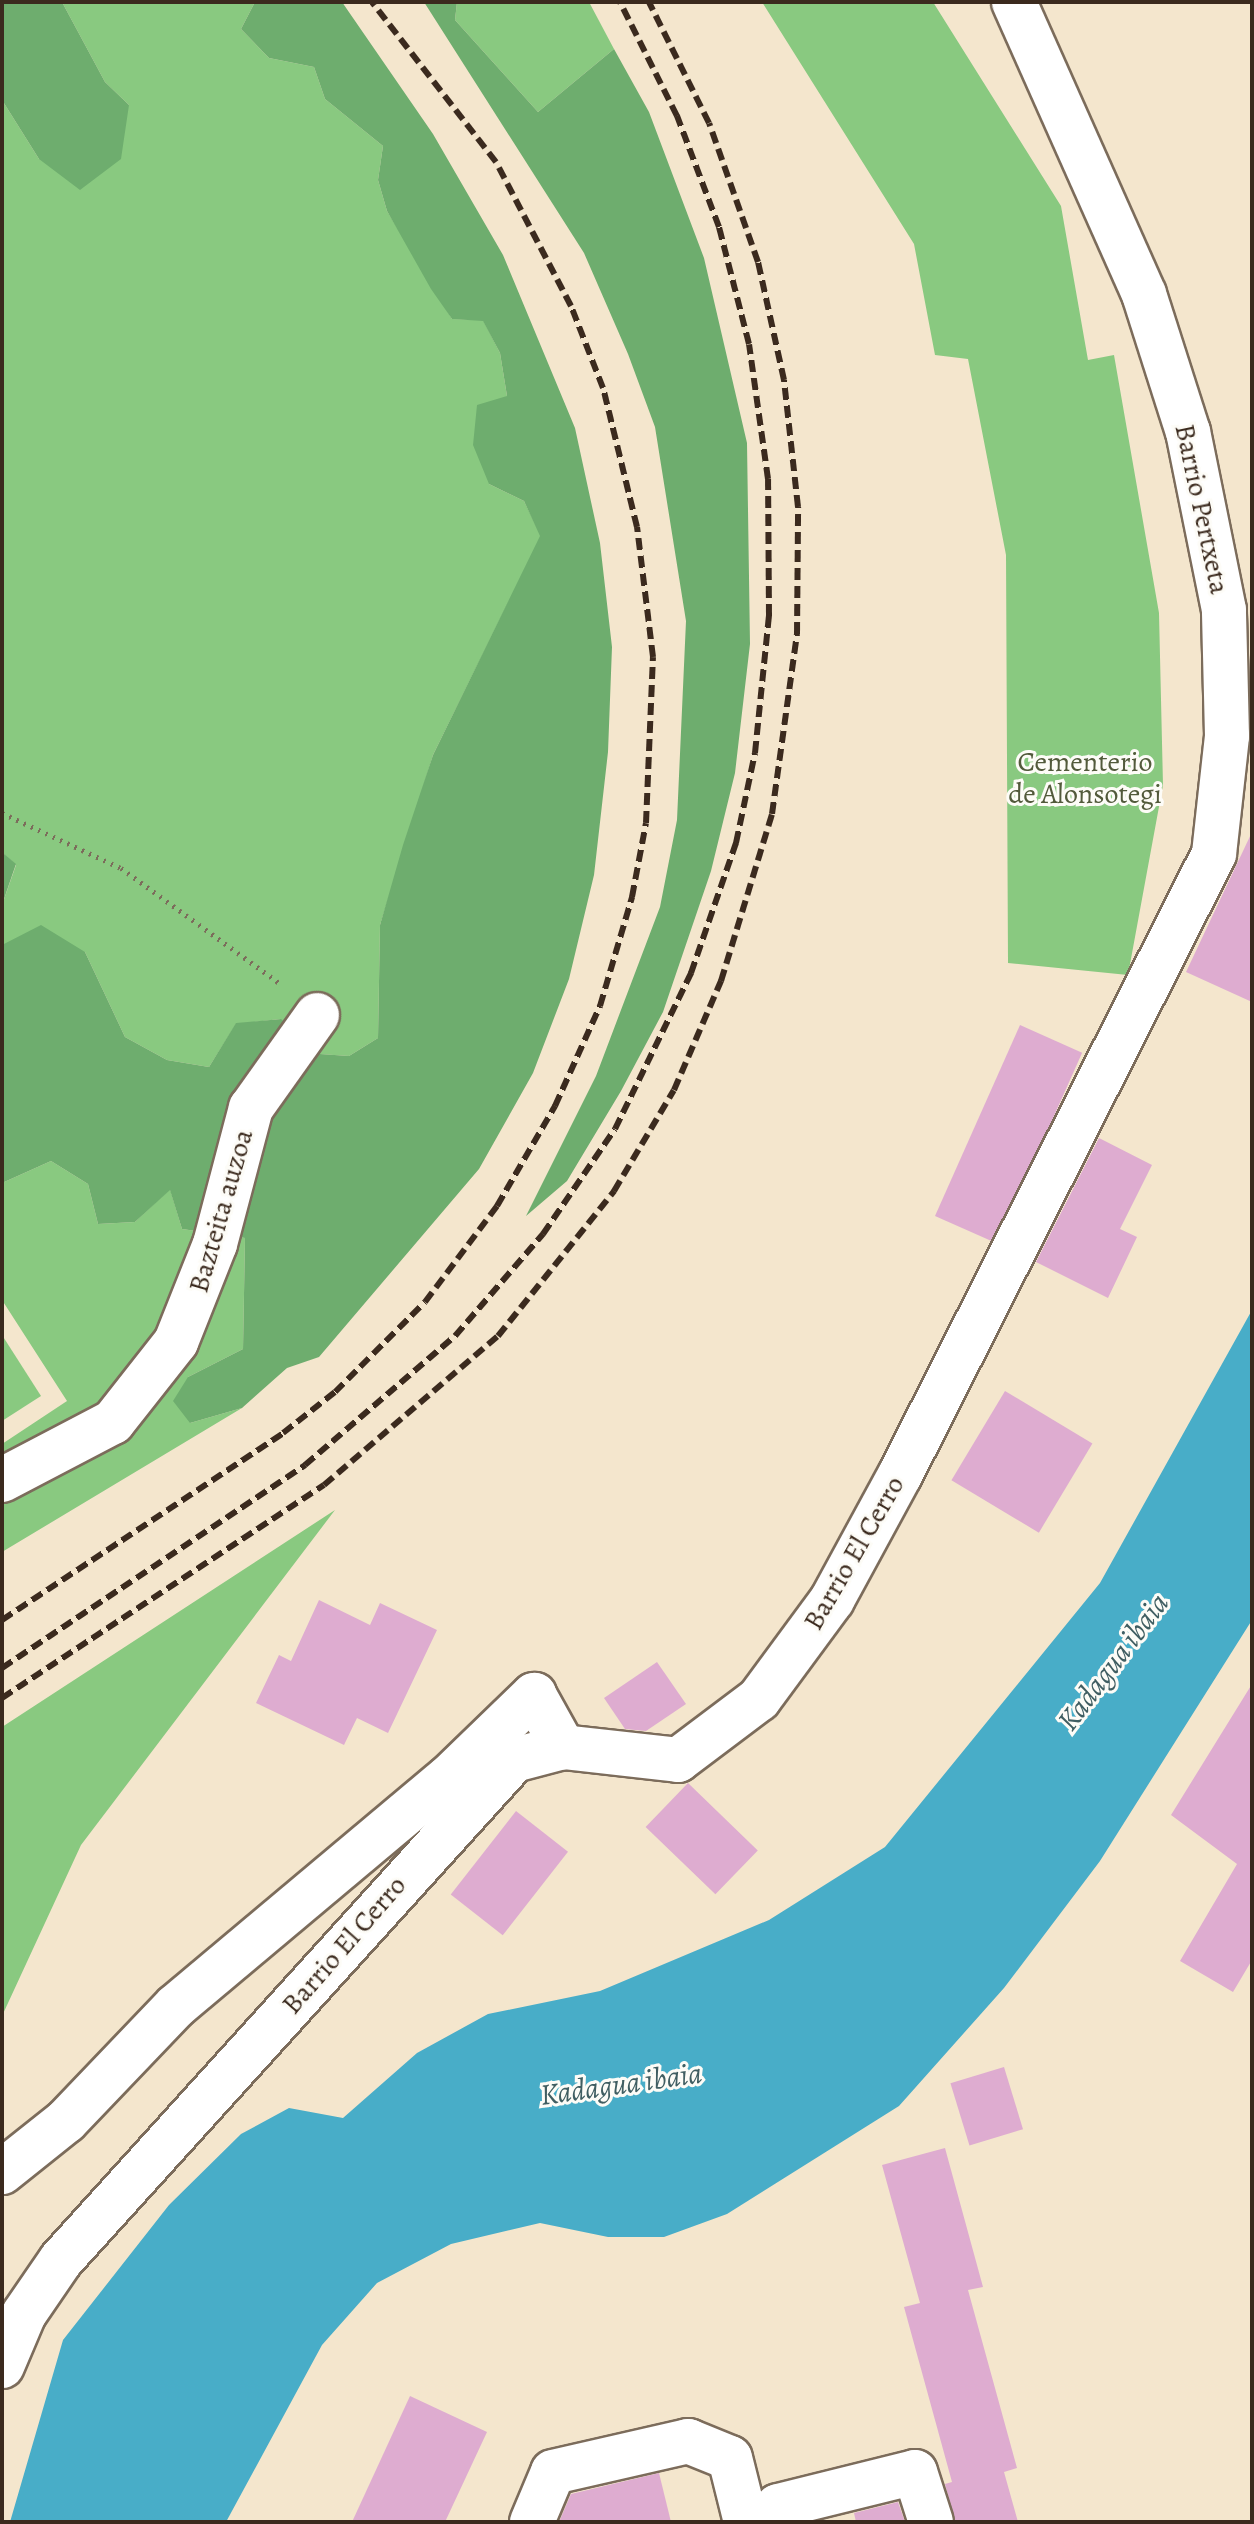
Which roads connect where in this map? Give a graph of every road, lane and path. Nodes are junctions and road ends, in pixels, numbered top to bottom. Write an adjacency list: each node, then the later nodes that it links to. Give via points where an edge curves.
1 (1014, 2): 4 (street, Barrio Pertxeta, via 1144,294 1188,432 1224,610 1227,736 1214,854)
2 (2, 813): 3 (path, via 121,868 244,951)
3 (317, 1015): 5 (street, Bazteita auzoa, via 251,1108 215,1244 176,1342 113,1422)
4 (1128, 1028): 6 (street, Barrio El Cerro, via 832,1600 759,1699 678,1760)
5 (2, 1480)
6 (563, 1747): 7 (street, via 534,1695 448,1778 176,2006 66,2121); 8 (street, Barrio El Cerro, via 514,1760 433,1842 61,2260 24,2314)
7 (2, 2172)
8 (2, 2366)
9 (532, 2522): 10 (street, via 553,2472 688,2441 730,2458)
10 (746, 2522)
11 (764, 2522): 12 (street, via 778,2506 915,2472)
12 (931, 2522)

